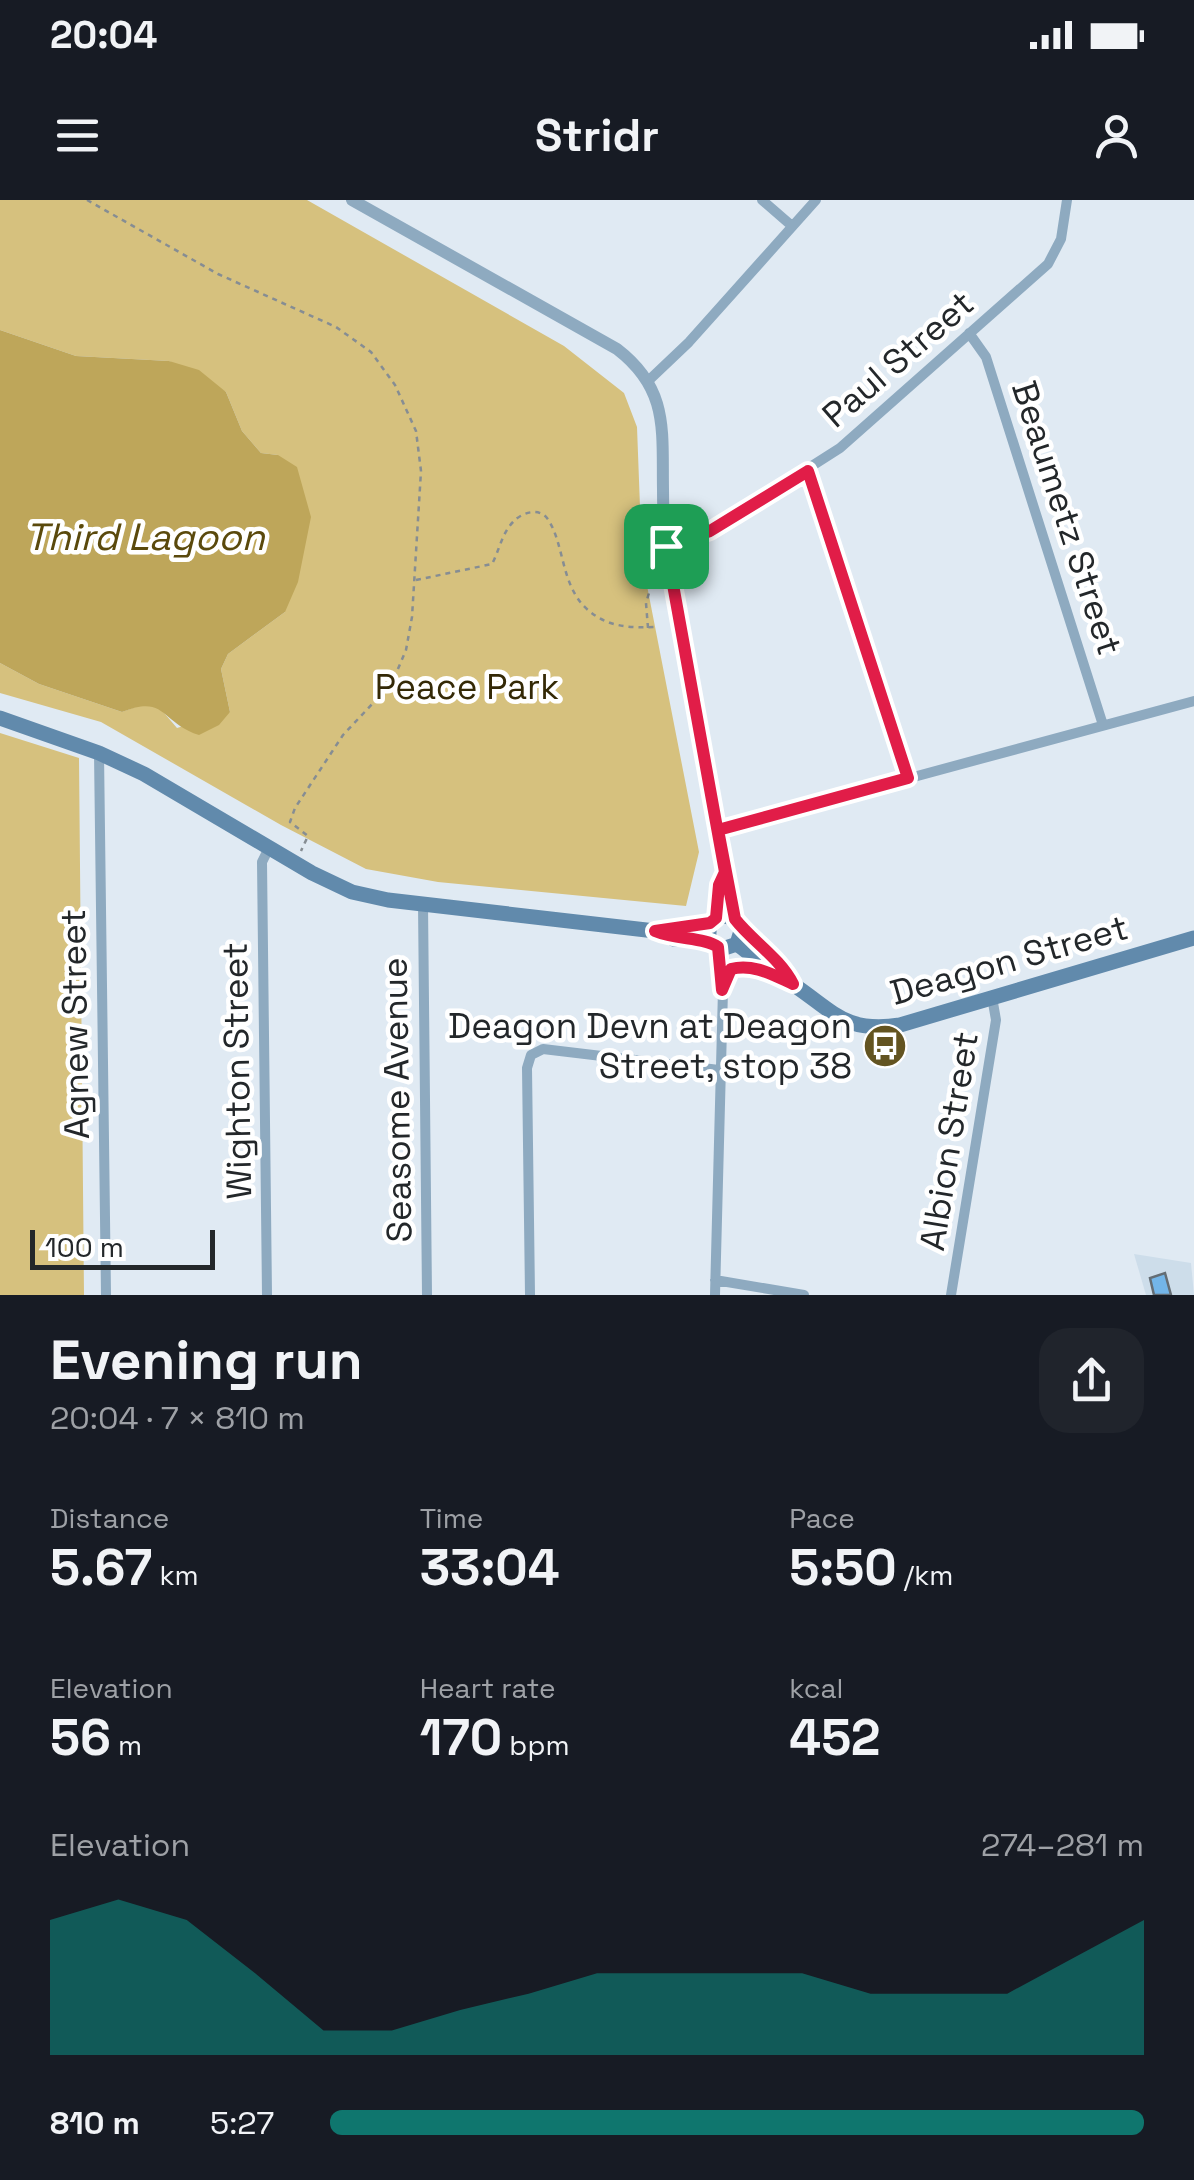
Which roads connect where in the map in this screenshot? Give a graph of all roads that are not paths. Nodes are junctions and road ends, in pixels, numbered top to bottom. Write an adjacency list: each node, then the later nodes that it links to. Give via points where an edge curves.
1 (352, 200): 7 (street, via 617,349)
2 (762, 200): 5 (street)
3 (816, 200): 5 (street)
4 (1068, 200): 6 (street, Paul Street, via 1061,240 1048,264)
5 (792, 226): 7 (street)
6 (969, 332): 8 (street, Paul Street); 12 (street, Beaumetz Street, via 986,357)
7 (648, 380): 9 (street, via 662,420)
8 (808, 471): 9 (street, Paul Street, via 710,531); 14 (street)
9 (666, 546): 15 (street)
10 (1194, 701): 12 (street)
11 (0, 718): 13 (main road)
12 (1103, 725): 14 (street)
13 (99, 753): 16 (main road); 30 (street, Agnew Street)
14 (908, 778): 15 (street)
15 (718, 830): 17 (street)
16 (269, 848): 18 (main road, via 352,892); 31 (street, Wighton Street, via 262,862)
17 (725, 872): 19 (street); 21 (street)
18 (423, 904): 20 (main road); 32 (street, Seasome Avenue)
19 (713, 920): 20 (main road); 21 (main road, via 708,932); 21 (main road, via 726,915)
20 (655, 931): 21 (main road, via 674,939)
21 (729, 938): 23 (street); 24 (main road, Deagon Street); 25 (main road, Deagon Street, via 786,970); 26 (street)
22 (1194, 938): 27 (main road, Deagon Street)
23 (731, 969): 24 (main road); 26 (street)
24 (772, 973): 25 (main road, Deagon Street)
25 (793, 984): 27 (main road, Deagon Street, via 832,1015 864,1027 900,1026)
26 (722, 990): 28 (street)
27 (992, 996): 36 (street, Albion Street, via 996,1020)
28 (719, 1070): 29 (street); 33 (street, via 543,1049 531,1055)
29 (715, 1280): 34 (street); 35 (street)
30 (106, 1295)
31 (267, 1295)
32 (427, 1295)
33 (530, 1295)
34 (715, 1295)
35 (804, 1295)
36 (952, 1295)

